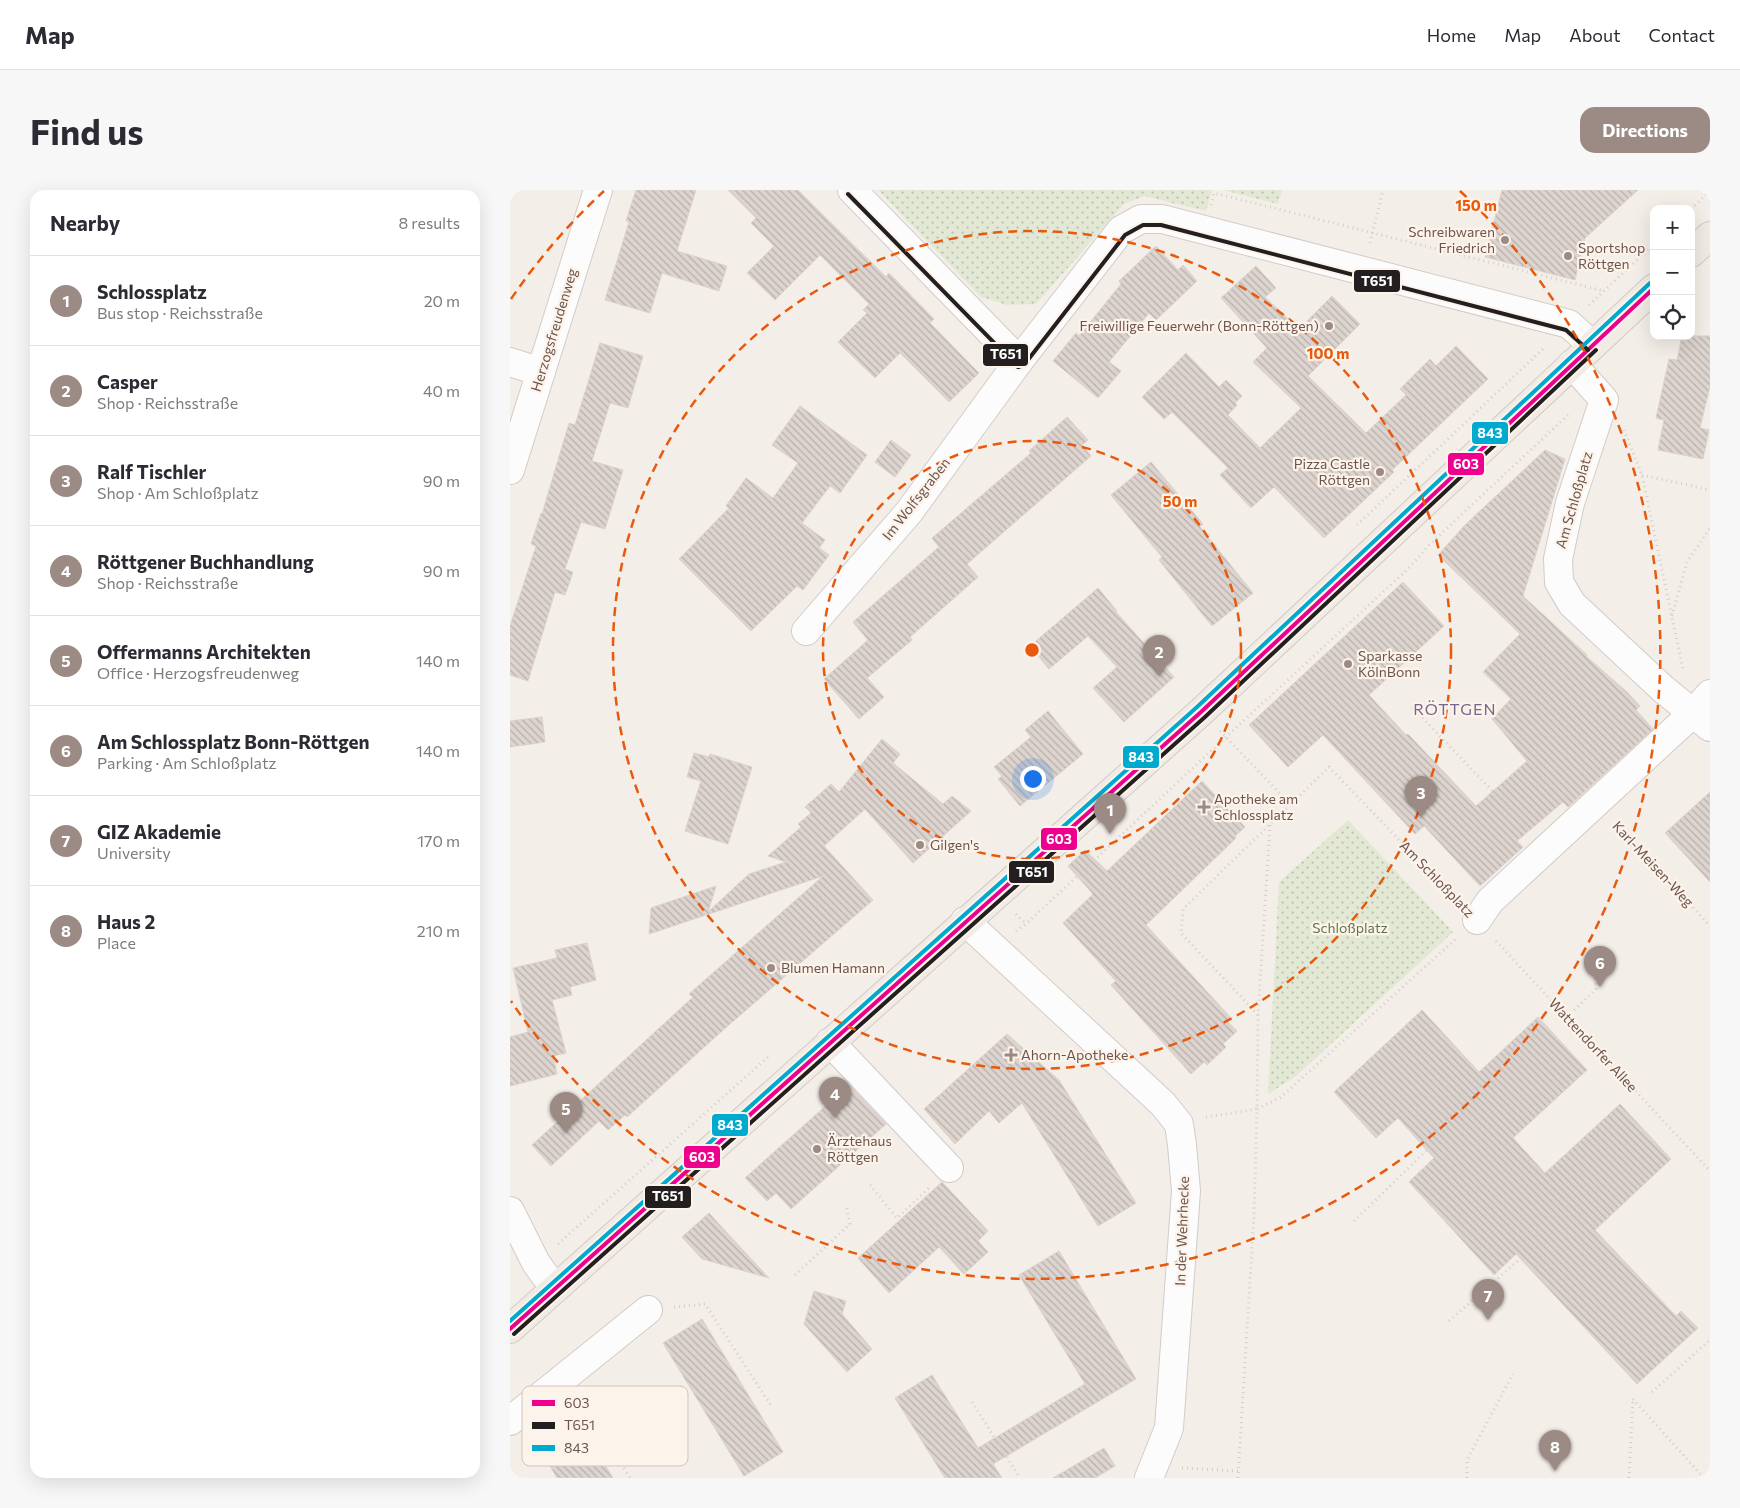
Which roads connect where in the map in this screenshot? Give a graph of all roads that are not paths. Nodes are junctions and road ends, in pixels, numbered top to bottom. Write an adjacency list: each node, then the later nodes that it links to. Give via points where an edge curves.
1 (598, 190): 10 (street, Herzogsfreudenweg)
2 (852, 190): 7 (street)
3 (1710, 236): 4 (main road)
4 (1694, 250)
5 (1650, 292): 6 (main road)
6 (1592, 344): 7 (street, Im Wolfsgraben, via 1569,324 1205,229 1162,219 1140,219 1121,230); 9 (main road)
7 (1019, 361): 12 (street, Im Wolfsgraben, via 909,512)
8 (510, 362): 10 (street)
9 (1572, 364): 13 (street, Am Schloßplatz, via 1600,395 1570,503 1558,559 1559,582 1572,604 1663,689); 15 (main road, via 1201,712)
10 (541, 372): 11 (street, Herzogsfreudenweg)
11 (510, 470)
12 (806, 631)
13 (1704, 711): 14 (street, Am Schloßplatz, via 1596,803 1490,901)
14 (1477, 920)
15 (966, 921): 16 (main road); 25 (street, In der Wehrhecke, via 1163,1104 1179,1124 1186,1191 1169,1428)
16 (830, 1042): 17 (street); 19 (main road)
17 (950, 1168)
18 (510, 1211): 19 (street, via 536,1263)
19 (555, 1289): 21 (main road)
20 (648, 1310): 22 (street)
21 (510, 1329)
22 (553, 1386)
23 (522, 1411): 24 (street)
24 (510, 1421)
25 (1161, 1473)

